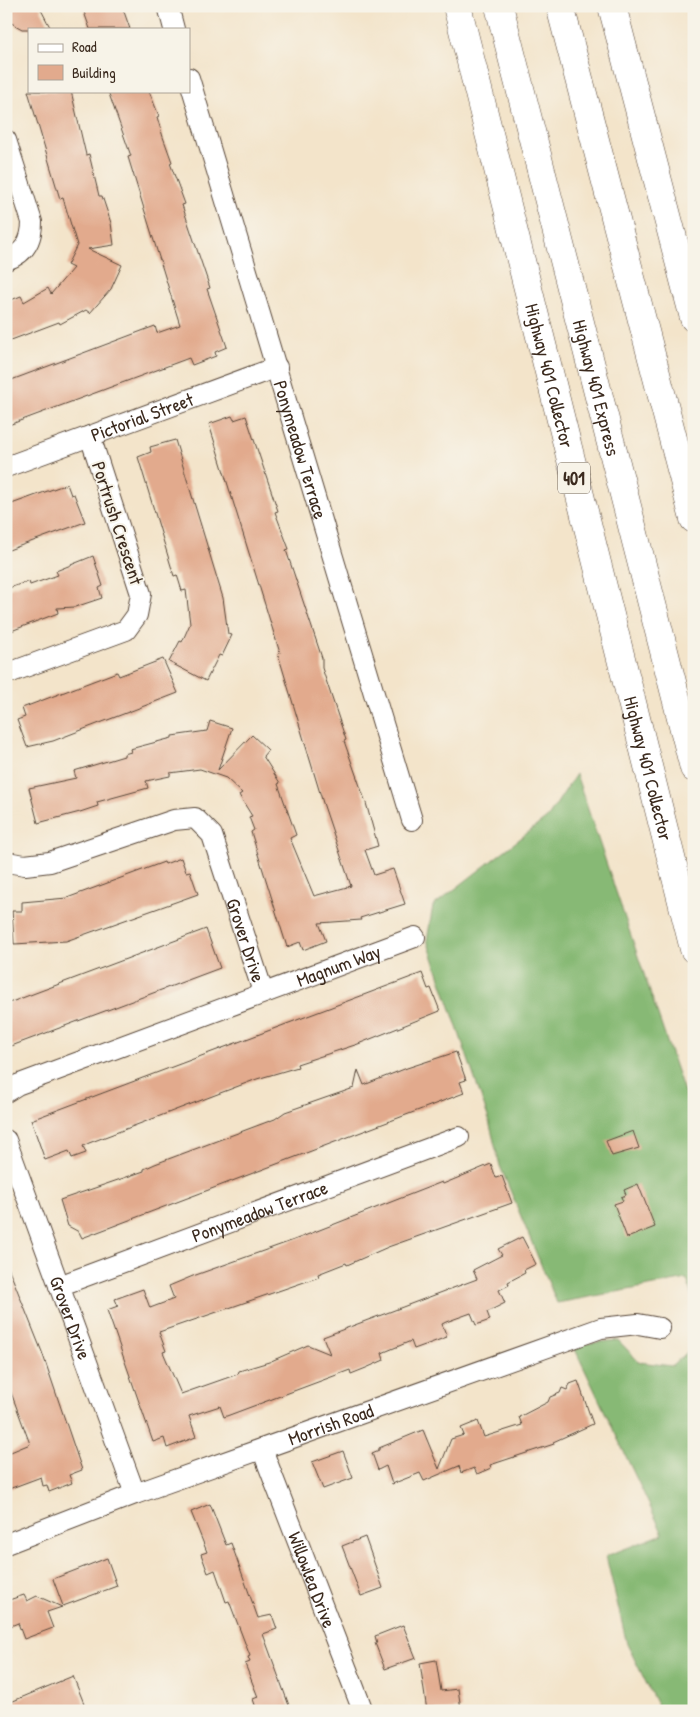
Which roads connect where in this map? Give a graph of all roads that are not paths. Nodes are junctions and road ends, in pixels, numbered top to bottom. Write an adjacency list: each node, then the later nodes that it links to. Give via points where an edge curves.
1 (168, 6): 6 (street)
2 (457, 6): 20 (highway, Highway 401 Collector / 401)
3 (499, 6): 16 (highway, Highway 401 Express / 401)
4 (560, 6): 14 (highway)
5 (612, 6): 10 (highway)
6 (174, 28)
7 (190, 81): 11 (street, Ponymeadow Terrace)
8 (6, 140): 9 (street, via 32,222 30,240 20,253)
9 (6, 260)
10 (694, 318)
11 (277, 367): 12 (street, Pictorial Street); 17 (street, Ponymeadow Terrace)
12 (90, 436): 13 (street, Pictorial Street); 15 (street, Portrush Crescent, via 140,594 137,615 126,630)
13 (6, 467)
14 (694, 519)
15 (6, 674)
16 (694, 768)
17 (412, 820)
18 (6, 862): 21 (street, Grover Drive, via 26,865 50,862 174,820 195,818 212,835)
19 (415, 937): 21 (street, Magnum Way)
20 (694, 949)
21 (263, 992): 22 (street, Grover Drive, via 17,1084)
22 (6, 1092)
23 (459, 1138): 25 (street, Ponymeadow Terrace)
24 (6, 1140): 25 (street, Grover Drive)
25 (60, 1286): 28 (street, Grover Drive)
26 (660, 1328): 27 (street, Morrish Road, via 638,1324 601,1328)
27 (262, 1449): 28 (street, Morrish Road); 30 (street, Willowlea Drive)
28 (135, 1494): 29 (street, Morrish Road)
29 (6, 1544)
30 (363, 1711)

